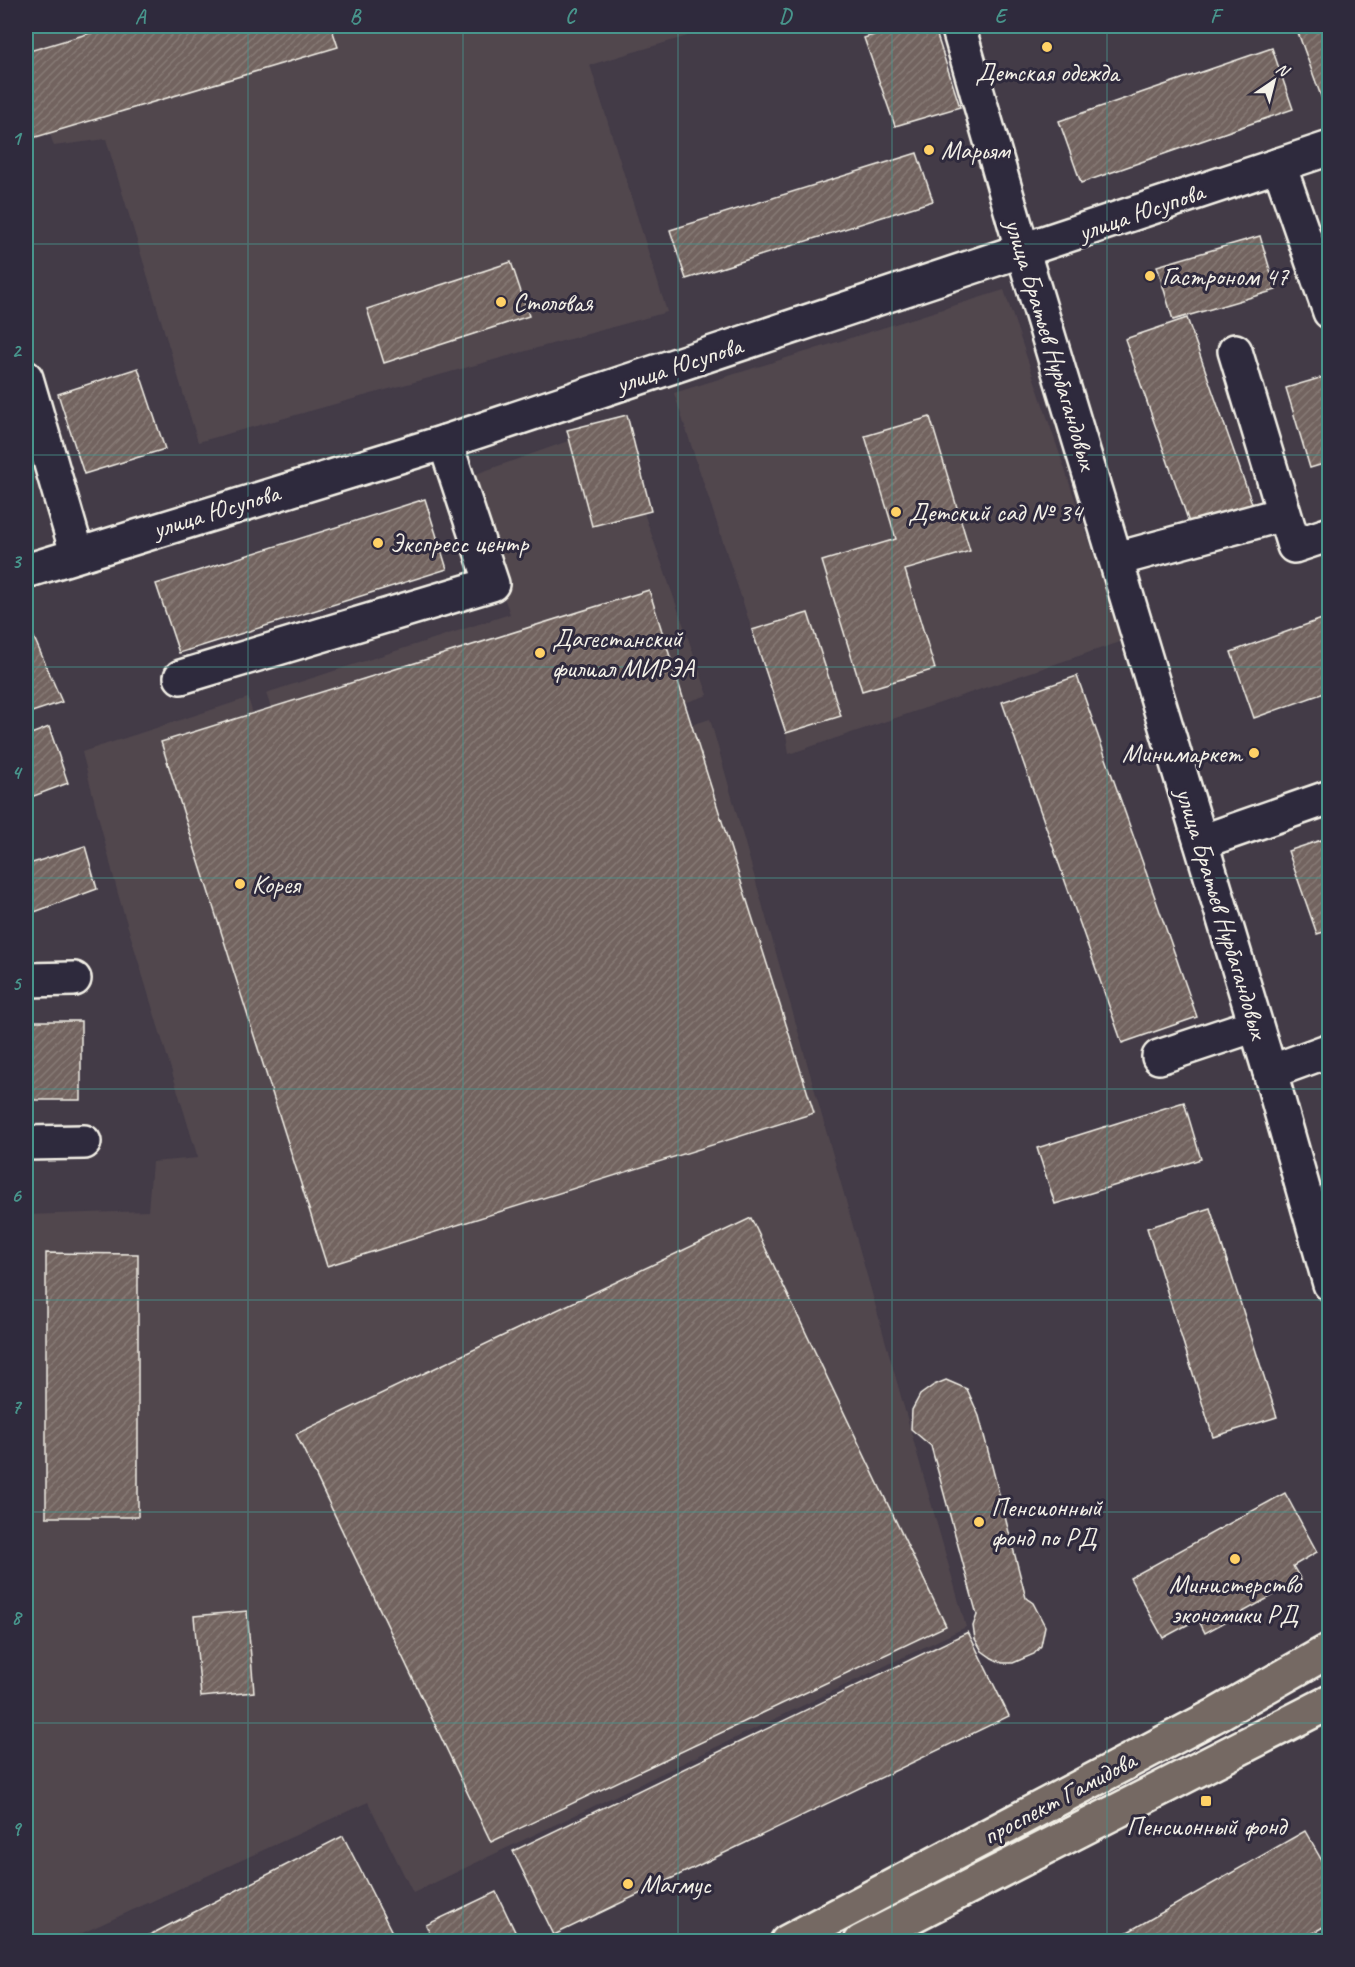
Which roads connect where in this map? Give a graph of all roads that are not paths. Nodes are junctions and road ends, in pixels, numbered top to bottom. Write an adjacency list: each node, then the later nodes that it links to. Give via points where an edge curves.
1 (958, 26): 4 (street, улица Братьев Нурбагандовых)
2 (1329, 148): 3 (street, улица Юсупова)
3 (1279, 165): 4 (street, улица Юсупова); 5 (street)
4 (1023, 252): 8 (street, улица Юсупова); 12 (street, улица Братьев Нурбагандовых)
5 (1329, 312)
6 (1235, 351): 9 (street)
7 (26, 378): 11 (street)
8 (445, 442): 11 (street, улица Юсупова); 14 (street, via 492,584)
9 (1283, 514): 10 (street, via 1294,546); 12 (street)
10 (1329, 534)
11 (77, 553): 13 (street, улица Юсупова)
12 (1117, 559): 16 (street, улица Братьев Нурбагандовых)
13 (26, 570)
14 (181, 677)
15 (1329, 796): 16 (street)
16 (1201, 842): 19 (street, улица Братьев Нурбагандовых)
17 (74, 979): 18 (street)
18 (26, 980)
19 (1255, 1025): 21 (street); 22 (street, улица Братьев Нурбагандовых)
20 (1329, 1050): 22 (street)
21 (1159, 1057)
22 (1270, 1072): 25 (street, улица Братьев Нурбагандовых)
23 (84, 1142): 24 (street)
24 (26, 1143)
25 (1317, 1196): 26 (street, улица Братьев Нурбагандовых)
26 (1329, 1284)
27 (1329, 1650): 29 (main road, проспект Гамидова)
28 (1329, 1702): 30 (main road, проспект Гамидова)
29 (787, 1941)
30 (861, 1941)

